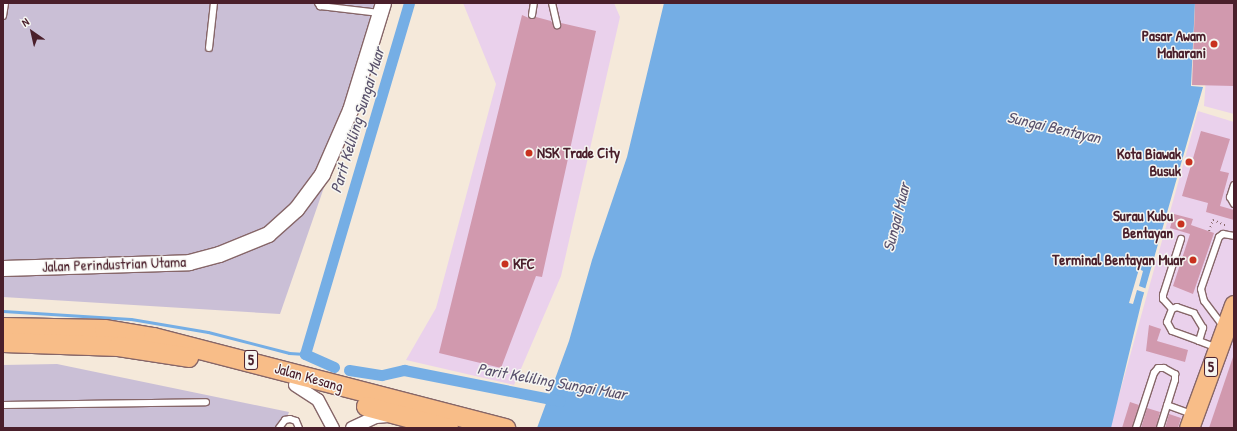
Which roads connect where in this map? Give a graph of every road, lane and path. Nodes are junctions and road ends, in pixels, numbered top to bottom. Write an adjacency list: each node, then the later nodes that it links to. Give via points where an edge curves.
1 (5, 3): 8 (lane)
2 (214, 3): 10 (lane)
3 (318, 3): 6 (lane, via 320,6)
4 (534, 3): 7 (lane)
5 (552, 3): 9 (lane)
6 (382, 8): 17 (street, Jalan Perindustrian Utama, via 350,110 322,174 296,209 268,234 218,254 189,262)
7 (532, 14)
8 (3, 16)
9 (557, 25)
10 (209, 48)
11 (1234, 185): 12 (lane, via 1230,197)
12 (1234, 204)
13 (1226, 225): 14 (path, via 1213,220)
14 (1209, 231)
15 (1234, 236): 21 (lane, via 1223,234 1219,237 1200,295)
16 (1181, 239): 19 (lane, via 1163,295 1163,299)
17 (3, 268)
18 (1234, 305): 21 (main road, 5)
19 (1172, 308): 22 (lane, via 1168,328); 22 (lane, via 1177,307 1194,313 1203,324)
20 (3, 328): 31 (main road, Jalan Kesang / 5, via 104,329 153,337)
21 (1225, 329): 24 (main road, 5)
22 (1199, 341): 24 (lane)
23 (3, 342): 25 (main road, Jalan Kesang / 5, via 125,347 177,355)
24 (1218, 348): 30 (main road, 5)
25 (295, 385): 29 (main road, Jalan Kesang / 5); 34 (street, via 318,400)
26 (206, 402): 27 (lane)
27 (3, 405)
28 (1167, 405): 30 (lane); 37 (lane, via 1175,374 1158,368 1154,373); 38 (lane)
29 (400, 415): 35 (street, via 376,416); 36 (main road, Jalan Kesang / 5)
30 (1191, 421)
31 (500, 426)
32 (279, 428): 33 (lane, via 285,420 290,419 296,421)
33 (299, 428)
34 (333, 428)
35 (352, 428)
36 (448, 428)
37 (1136, 428)
38 (1160, 428)

